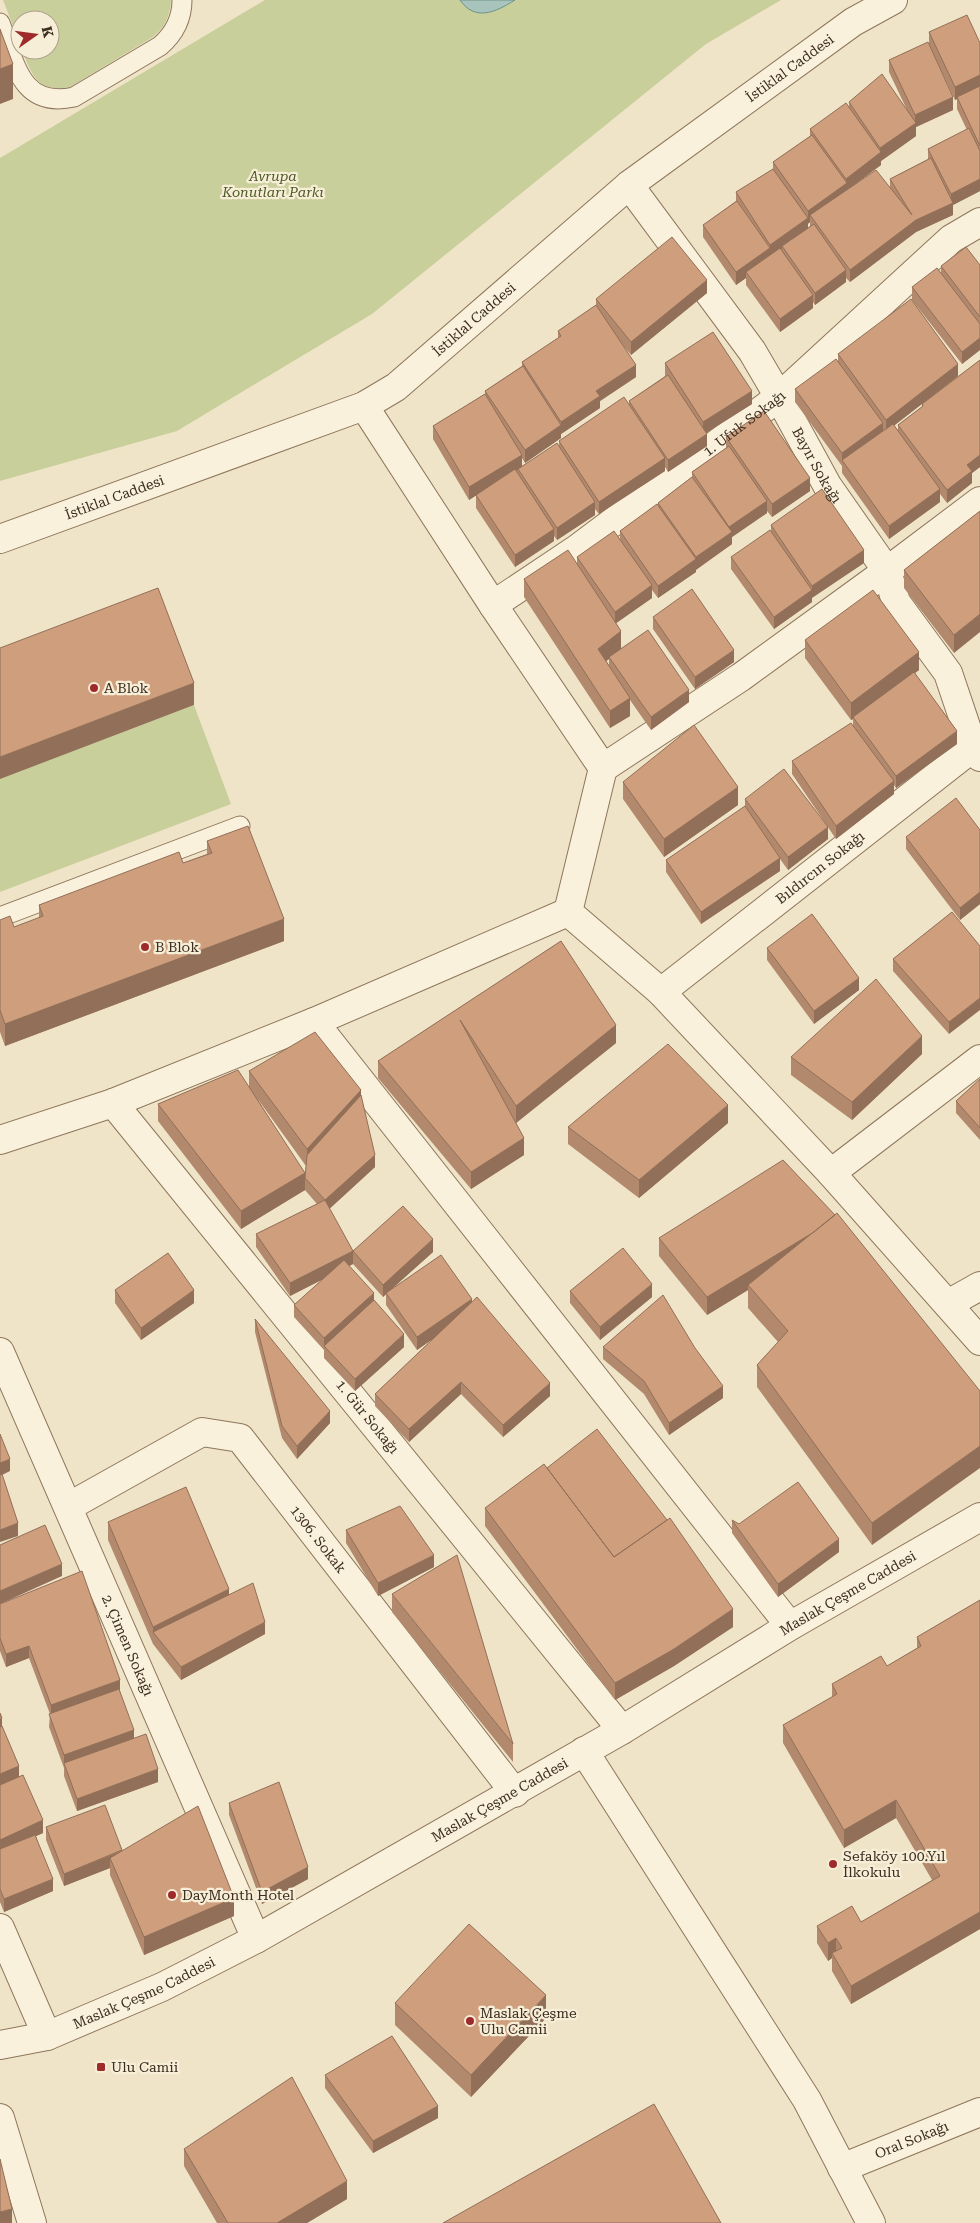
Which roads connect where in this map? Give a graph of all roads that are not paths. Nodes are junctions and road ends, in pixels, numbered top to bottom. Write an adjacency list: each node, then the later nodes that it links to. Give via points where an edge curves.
1 (182, 0): 3 (lane, via 180,20 172,35 160,46 74,97 58,100 42,98 21,78)
2 (893, 0): 4 (street, İstiklal Caddesi, via 854,22)
3 (0, 23)
4 (629, 185): 6 (street, Bayır Sokağı, via 752,351); 7 (street, İstiklal Caddesi, via 396,387)
5 (980, 222): 6 (street, 1. Ufuk Sokağı, via 951,239)
6 (779, 397): 10 (street, Bayır Sokağı, via 827,485); 11 (street, 1. Ufuk Sokağı, via 577,549)
7 (364, 406): 9 (street, İstiklal Caddesi); 11 (street)
8 (980, 501): 10 (street)
9 (0, 539)
10 (888, 571): 12 (street, Bayır Sokağı, via 896,602 948,672); 13 (street, via 741,677)
11 (493, 606): 13 (street)
12 (978, 749): 17 (street, Bıldırcın Sokağı)
13 (603, 768): 15 (street)
14 (240, 826): 16 (lane)
15 (568, 912): 17 (street); 18 (street)
16 (0, 917)
17 (661, 992): 22 (street)
18 (314, 1022): 20 (street); 29 (street)
19 (980, 1059): 22 (street)
20 (113, 1102): 21 (street); 30 (street, 1. Gür Sokağı)
21 (0, 1140)
22 (831, 1172): 24 (street)
23 (980, 1286): 24 (street)
24 (948, 1304): 25 (street)
25 (980, 1341)
26 (0, 1352): 27 (street, 2. Çimen Sokağı)
27 (68, 1508): 32 (street, 1306. Sokak, via 202,1432 240,1438); 34 (street, 2. Çimen Sokağı)
28 (980, 1517): 29 (street, Maslak Çeşme Caddesi)
29 (790, 1626): 30 (street, Maslak Çeşme Caddesi)
30 (622, 1730): 31 (street, Maslak Çeşme Caddesi)
31 (584, 1751): 32 (street, Maslak Çeşme Caddesi); 39 (street, via 806,2100)
32 (515, 1793): 34 (street, Maslak Çeşme Caddesi)
33 (0, 1928): 35 (street)
34 (256, 1939): 35 (street, Maslak Çeşme Caddesi, via 162,1986)
35 (47, 2036): 36 (street, Maslak Çeşme Caddesi)
36 (0, 2045)
37 (980, 2112): 39 (street, Oral Sokağı)
38 (0, 2118): 40 (street)
39 (842, 2168): 41 (street)
40 (32, 2223)
41 (871, 2223)

